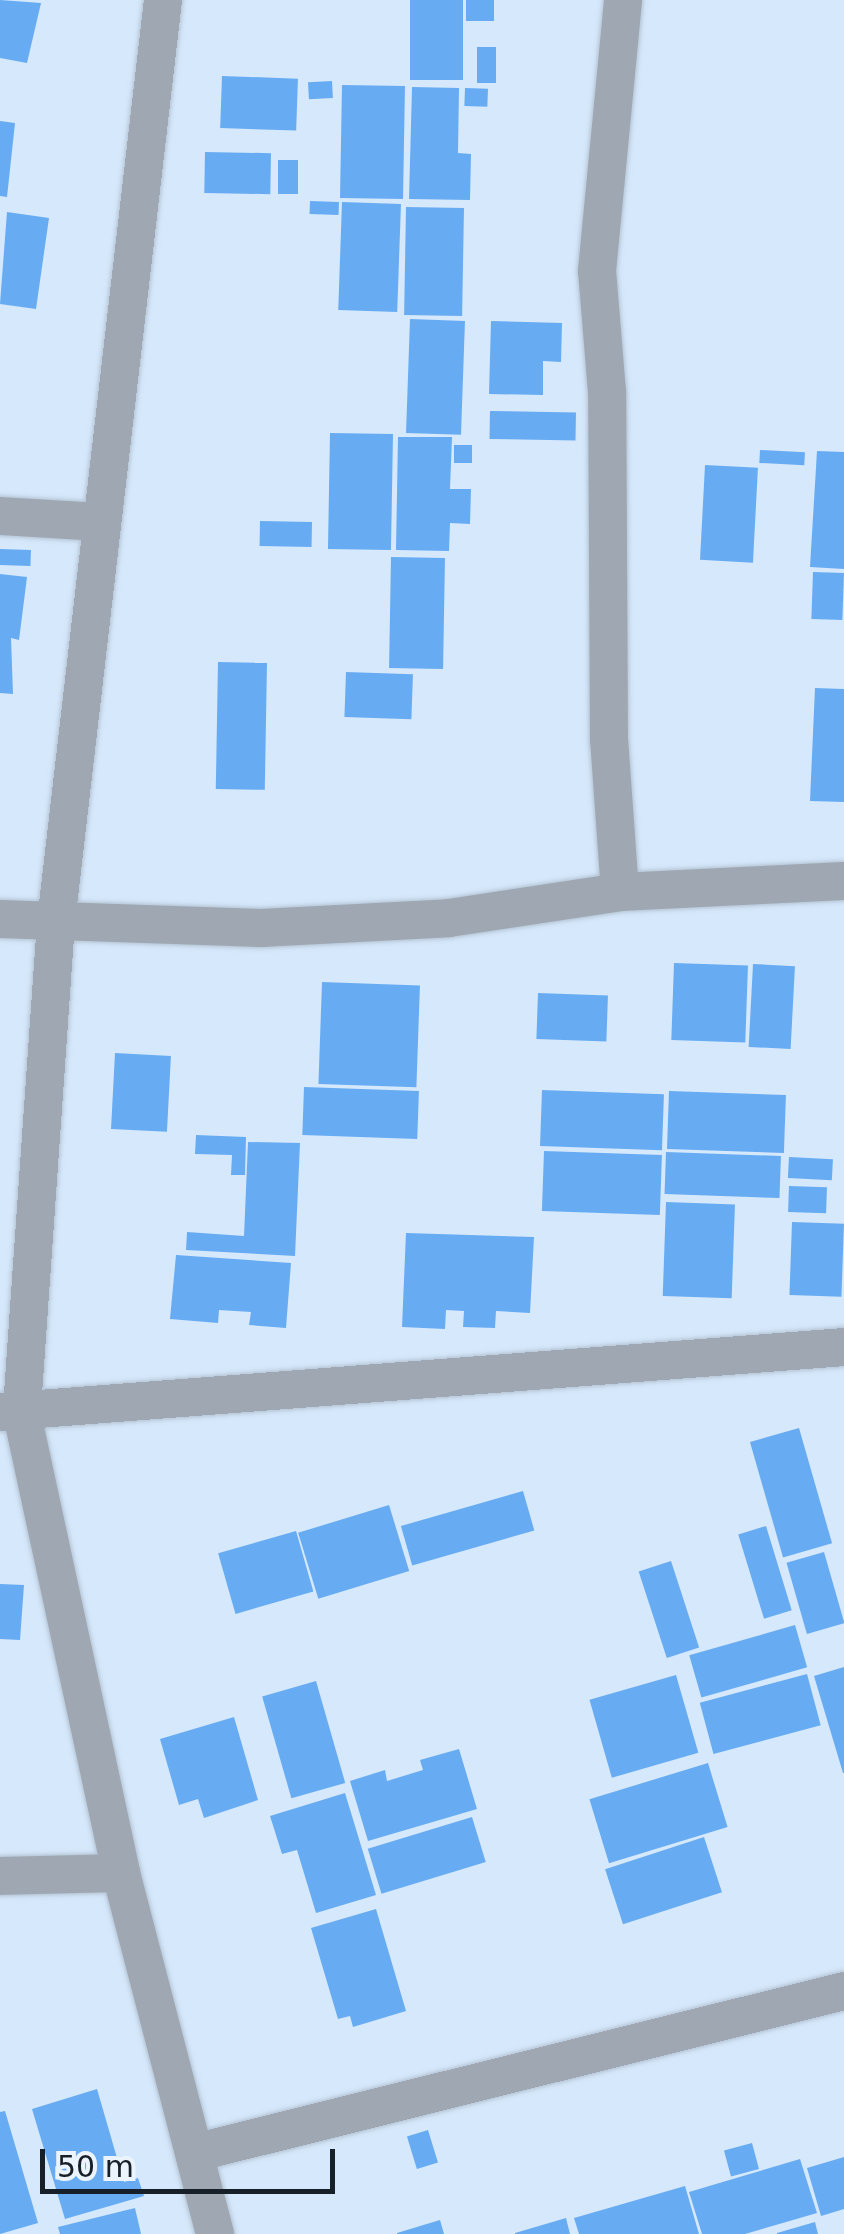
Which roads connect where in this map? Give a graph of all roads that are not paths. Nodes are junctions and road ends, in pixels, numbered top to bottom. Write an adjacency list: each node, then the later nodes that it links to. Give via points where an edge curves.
1 (162, 0): 4 (street)
2 (622, 0): 6 (street, via 598,271 607,392 609,740)
3 (0, 516): 4 (street)
4 (102, 522): 8 (street)
5 (844, 881): 6 (street)
6 (620, 892): 8 (street, via 448,918 262,928)
7 (0, 919): 8 (street)
8 (56, 922): 10 (street)
9 (844, 1347): 10 (street)
10 (11, 1413): 11 (street)
11 (121, 1872): 12 (street); 14 (street)
12 (0, 1876)
13 (844, 1992): 14 (street)
14 (194, 2152): 15 (street)
15 (214, 2234)

